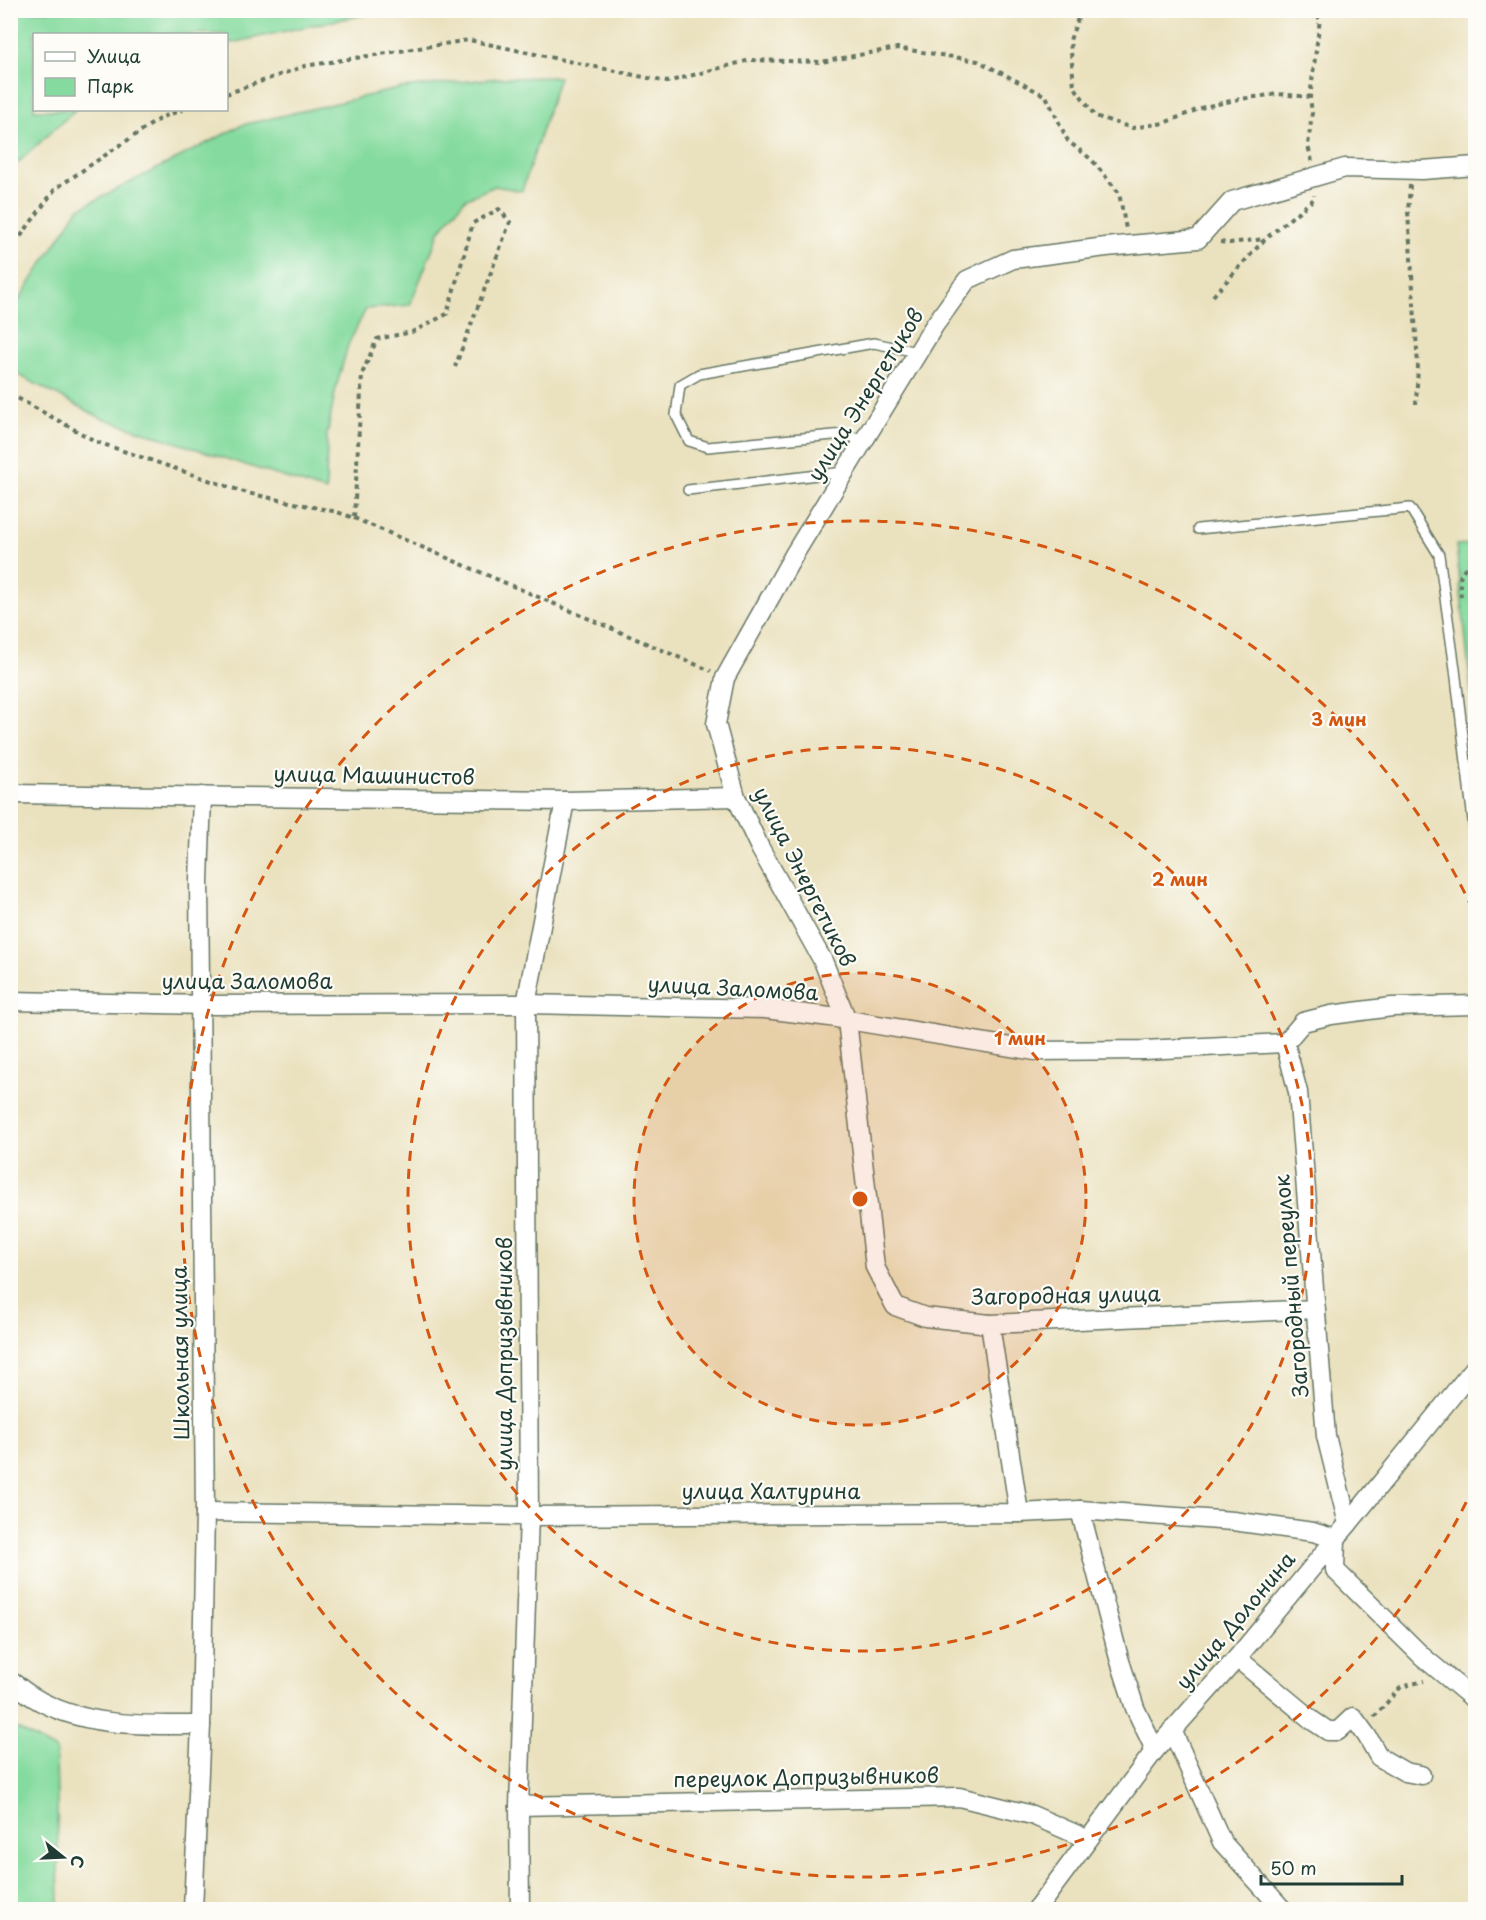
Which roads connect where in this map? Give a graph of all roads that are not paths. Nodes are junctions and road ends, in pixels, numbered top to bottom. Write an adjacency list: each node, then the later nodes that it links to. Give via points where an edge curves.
1 (1476, 166): 2 (street, улица Энергетиков, via 1411,170 1345,168 1232,201 1198,238 1013,259 967,280)
2 (917, 352): 3 (street, улица Энергетиков); 3 (lane, via 874,343 699,374 680,385 676,415 689,441 708,447 844,434)
3 (863, 441): 4 (street, улица Энергетиков)
4 (844, 472): 5 (lane); 9 (street, улица Энергетиков, via 725,678 716,724)
5 (688, 490)
6 (1198, 529): 11 (lane, via 1410,508 1439,555)
7 (10, 794): 8 (street, улица Машинистов)
8 (202, 796): 10 (street, улица Машинистов); 14 (street, Школьная улица)
9 (736, 796): 10 (street, улица Машинистов); 16 (street, улица Энергетиков, via 760,848 823,961)
10 (565, 801): 13 (street, улица Допризывников)
11 (1476, 846)
12 (10, 1001): 14 (street, улица Заломова)
13 (526, 1004): 14 (street, улица Заломова); 16 (street, улица Заломова, via 765,1009); 24 (street, улица Допризывников)
14 (201, 1005): 22 (street, Школьная улица)
15 (1476, 1005): 17 (street, via 1392,1007 1331,1015 1303,1022)
16 (848, 1020): 17 (street, улица Заломова, via 1035,1051); 19 (street, Загородная улица, via 875,1267 895,1306 925,1317)
17 (1286, 1043): 18 (street, Загородный переулок, via 1298,1092)
18 (1316, 1309): 19 (street, Загородная улица); 25 (street, Загородный переулок, via 1326,1436)
19 (990, 1324): 23 (street)
20 (1476, 1366): 25 (street, улица Долонина)
21 (1080, 1510): 23 (street, улица Халтурина); 26 (street, улица Халтурина, via 1233,1521); 32 (street, via 1119,1658 1135,1708)
22 (205, 1512): 24 (street, улица Халтурина); 30 (street, Школьная улица)
23 (1019, 1513): 24 (street, улица Халтурина)
24 (529, 1516): 34 (street, улица Допризывников)
25 (1348, 1524): 26 (street, улица Долонина)
26 (1336, 1539): 27 (street, улица Долонина); 29 (street, via 1335,1570 1423,1657)
27 (1237, 1658): 31 (street, улица Долонина); 33 (street, via 1328,1731 1338,1731 1353,1717 1379,1757 1405,1772)
28 (10, 1681): 30 (street, via 35,1698 88,1719)
29 (1476, 1701)
30 (201, 1725): 36 (street, Школьная улица)
31 (1172, 1730): 32 (street, улица Долонина); 39 (street, via 1222,1842)
32 (1155, 1750): 35 (street, улица Долонина)
33 (1421, 1775)
34 (519, 1806): 35 (street, переулок Допризывников, via 959,1797 1032,1815); 37 (street, улица Допризывников)
35 (1087, 1839): 38 (street, улица Долонина)
36 (192, 1910)
37 (520, 1910)
38 (1036, 1910)
39 (1282, 1910)

